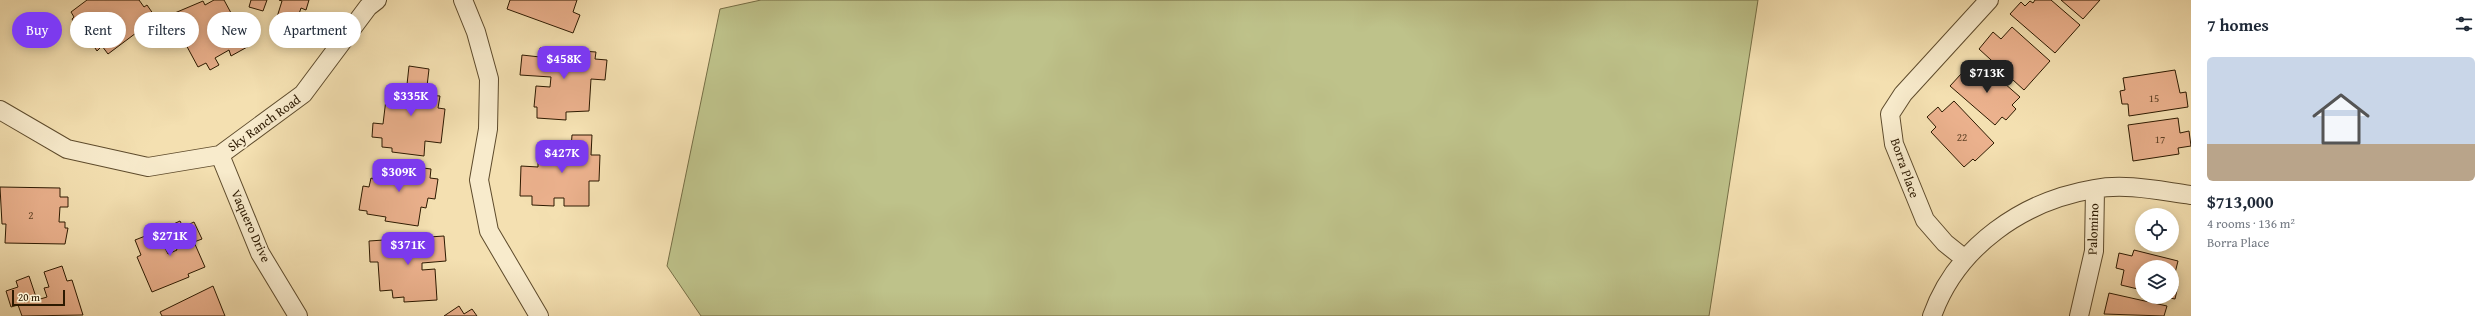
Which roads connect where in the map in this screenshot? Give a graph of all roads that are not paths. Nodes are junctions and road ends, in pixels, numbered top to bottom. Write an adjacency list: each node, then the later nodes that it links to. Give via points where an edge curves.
1 (377, 0): 5 (street, Sky Ranch Road, via 368,7 303,94)
2 (463, 0): 10 (street, via 476,32 489,79 488,129 479,180 488,231)
3 (1989, 0): 8 (street, Borra Place, via 1903,94 1890,114 1894,144 1925,220 1945,243)
4 (0, 110): 5 (street, Sky Ranch Road, via 66,149 148,167)
5 (220, 155): 9 (street, Vaquero Drive, via 260,253)
6 (2095, 189): 7 (street, via 2138,188); 8 (street, via 2049,200 2001,224); 12 (street, Palomino, via 2094,251)
7 (2191, 195)
8 (1964, 259): 11 (street, via 1937,302)
9 (298, 316)
10 (539, 316)
11 (1932, 316)
12 (2079, 316)

